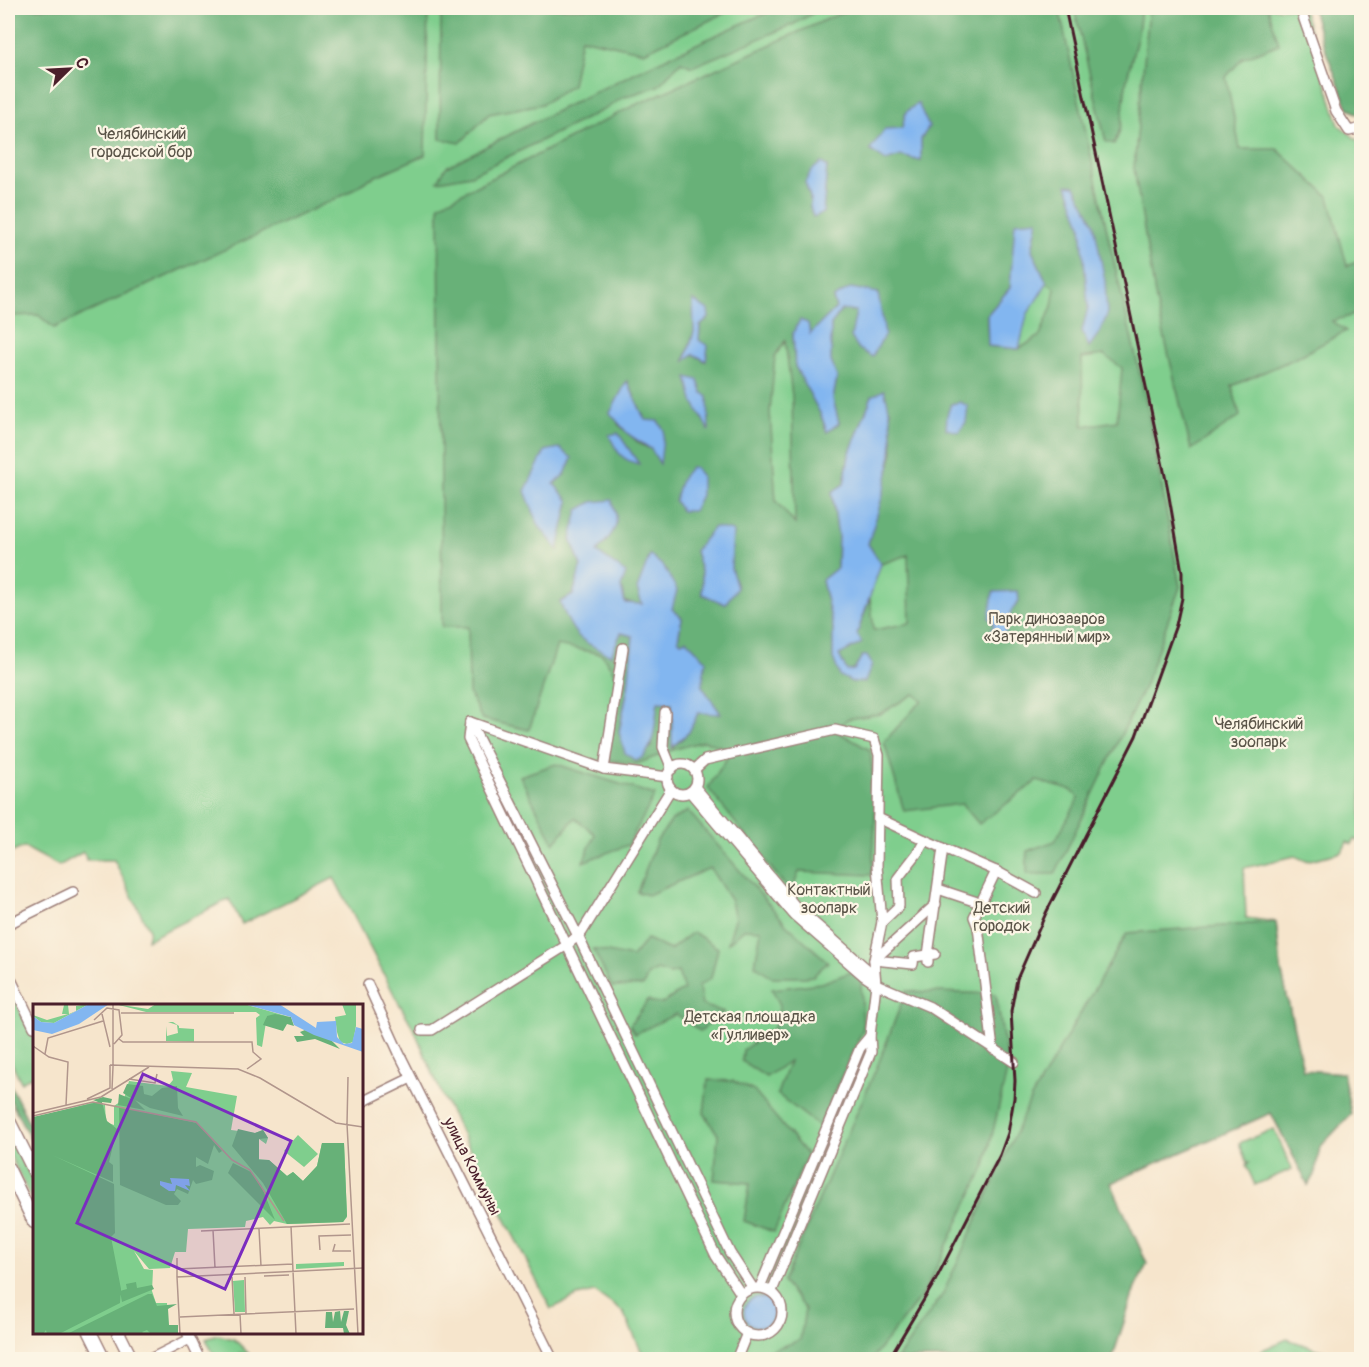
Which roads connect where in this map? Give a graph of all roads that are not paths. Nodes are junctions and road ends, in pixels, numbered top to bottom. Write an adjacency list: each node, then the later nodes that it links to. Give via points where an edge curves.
1 (1300, 8): 2 (street, via 1336,111 1349,131)
2 (1362, 128)
3 (623, 648): 6 (street)
4 (665, 712): 8 (street, via 663,747)
5 (470, 722): 6 (street); 22 (street); 23 (street, via 468,739)
6 (604, 769): 8 (street)
7 (694, 770): 8 (street, via 680,765); 10 (street, via 697,778); 11 (street, via 705,760 835,730 849,732 874,739 877,747)
8 (670, 773): 9 (street)
9 (671, 789): 10 (street, via 678,793); 22 (street)
10 (693, 789): 26 (street, via 794,915)
11 (878, 818): 12 (street); 20 (street)
12 (925, 840): 13 (street); 20 (street, via 898,878 898,906)
13 (943, 848): 14 (street); 15 (street)
14 (996, 871): 17 (street); 18 (street)
15 (938, 889): 18 (street); 19 (street)
16 (73, 892): 21 (street)
17 (1036, 893)
18 (980, 903): 31 (street, via 974,917)
19 (936, 904): 24 (street); 24 (street, via 931,957 914,957 913,964)
20 (882, 922): 24 (street)
21 (8, 924)
22 (578, 936): 23 (street); 39 (street, via 730,1253)
23 (567, 945): 29 (street, via 432,1030); 41 (street, via 716,1256)
24 (874, 960): 26 (street)
25 (8, 973): 28 (street)
26 (876, 984): 30 (street); 31 (street, via 930,1007)
27 (368, 986): 33 (street, улица Коммуны)
28 (33, 1025)
29 (422, 1030)
30 (870, 1036): 39 (street, via 860,1048); 40 (street, via 871,1052)
31 (993, 1049): 32 (street)
32 (1014, 1062)
33 (411, 1078): 34 (street); 50 (street, улица Коммуны)
34 (363, 1102)
35 (8, 1119): 37 (main road)
36 (8, 1168): 38 (main road)
37 (33, 1169)
38 (33, 1220)
39 (756, 1287): 40 (street); 41 (street)
40 (772, 1292): 44 (street, via 782,1305 781,1321 763,1336)
41 (741, 1294): 44 (street, via 734,1315)
42 (91, 1334): 46 (main road)
43 (119, 1334): 47 (main road)
44 (747, 1334): 51 (street)
45 (188, 1336): 48 (street); 49 (street)
46 (104, 1359)
47 (132, 1359)
48 (148, 1359)
49 (200, 1359)
50 (553, 1359)
51 (736, 1359)

